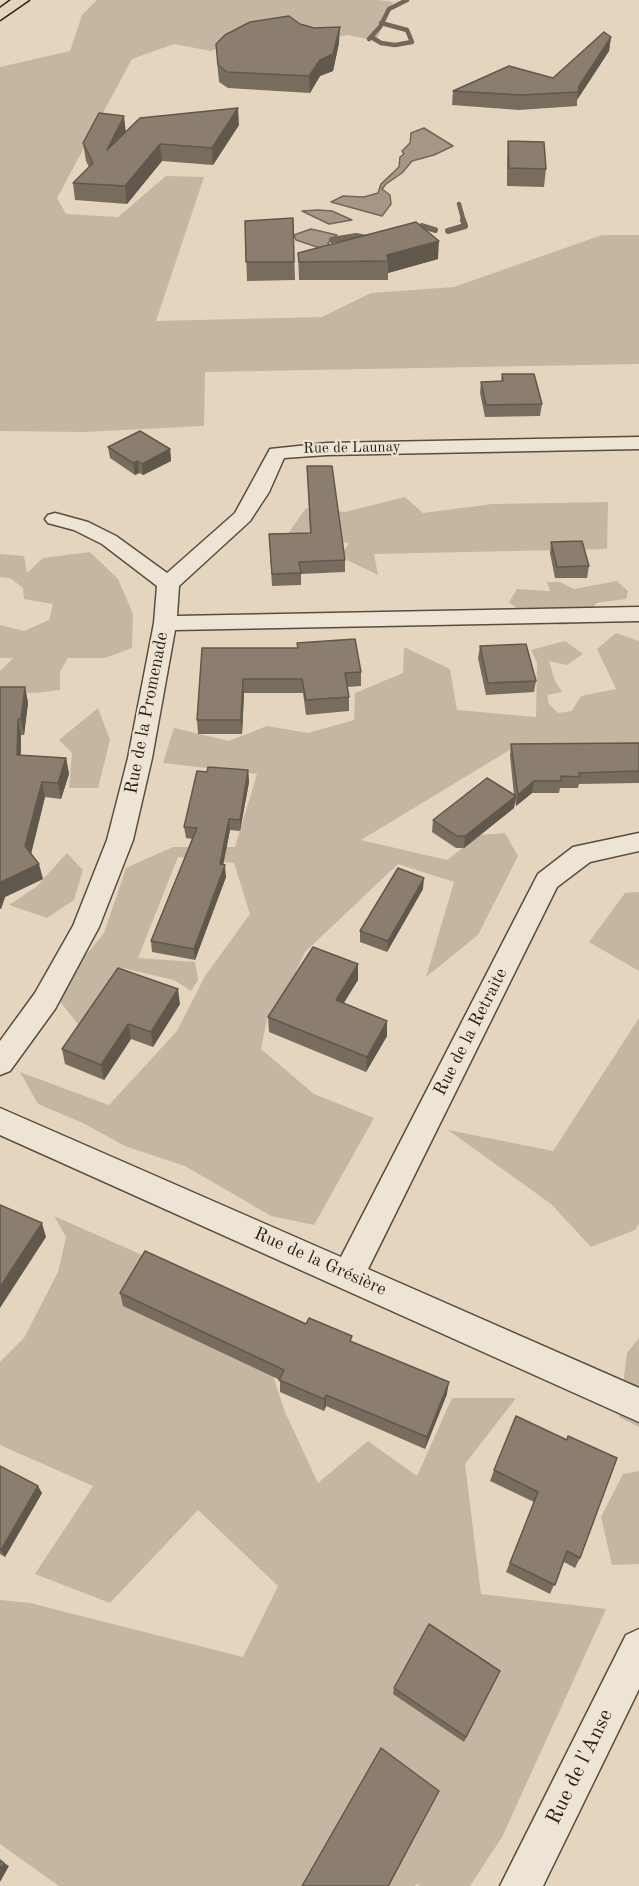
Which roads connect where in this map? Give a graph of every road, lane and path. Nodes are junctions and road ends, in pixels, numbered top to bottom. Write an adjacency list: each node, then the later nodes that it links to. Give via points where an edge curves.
1 (21, 0): 2 (main road)
2 (0, 15)
3 (639, 443): 5 (street, Rue de Launay, via 277,453 243,517)
4 (55, 519): 5 (street, via 109,540)
5 (168, 584): 7 (street)
6 (639, 614): 7 (street, Rue de la Promenade)
7 (165, 623): 9 (street, Rue de la Promenade, via 120,840 86,927 45,1001)
8 (639, 842): 11 (street, Rue de la Retraite, via 582,854 547,881)
9 (0, 1063)
10 (0, 1121): 11 (street, Rue de la Grésière)
11 (349, 1274): 12 (street, Rue de la Grésière)
12 (639, 1405)
13 (639, 1648): 14 (street, Rue de l'Anse)
14 (521, 1886)

